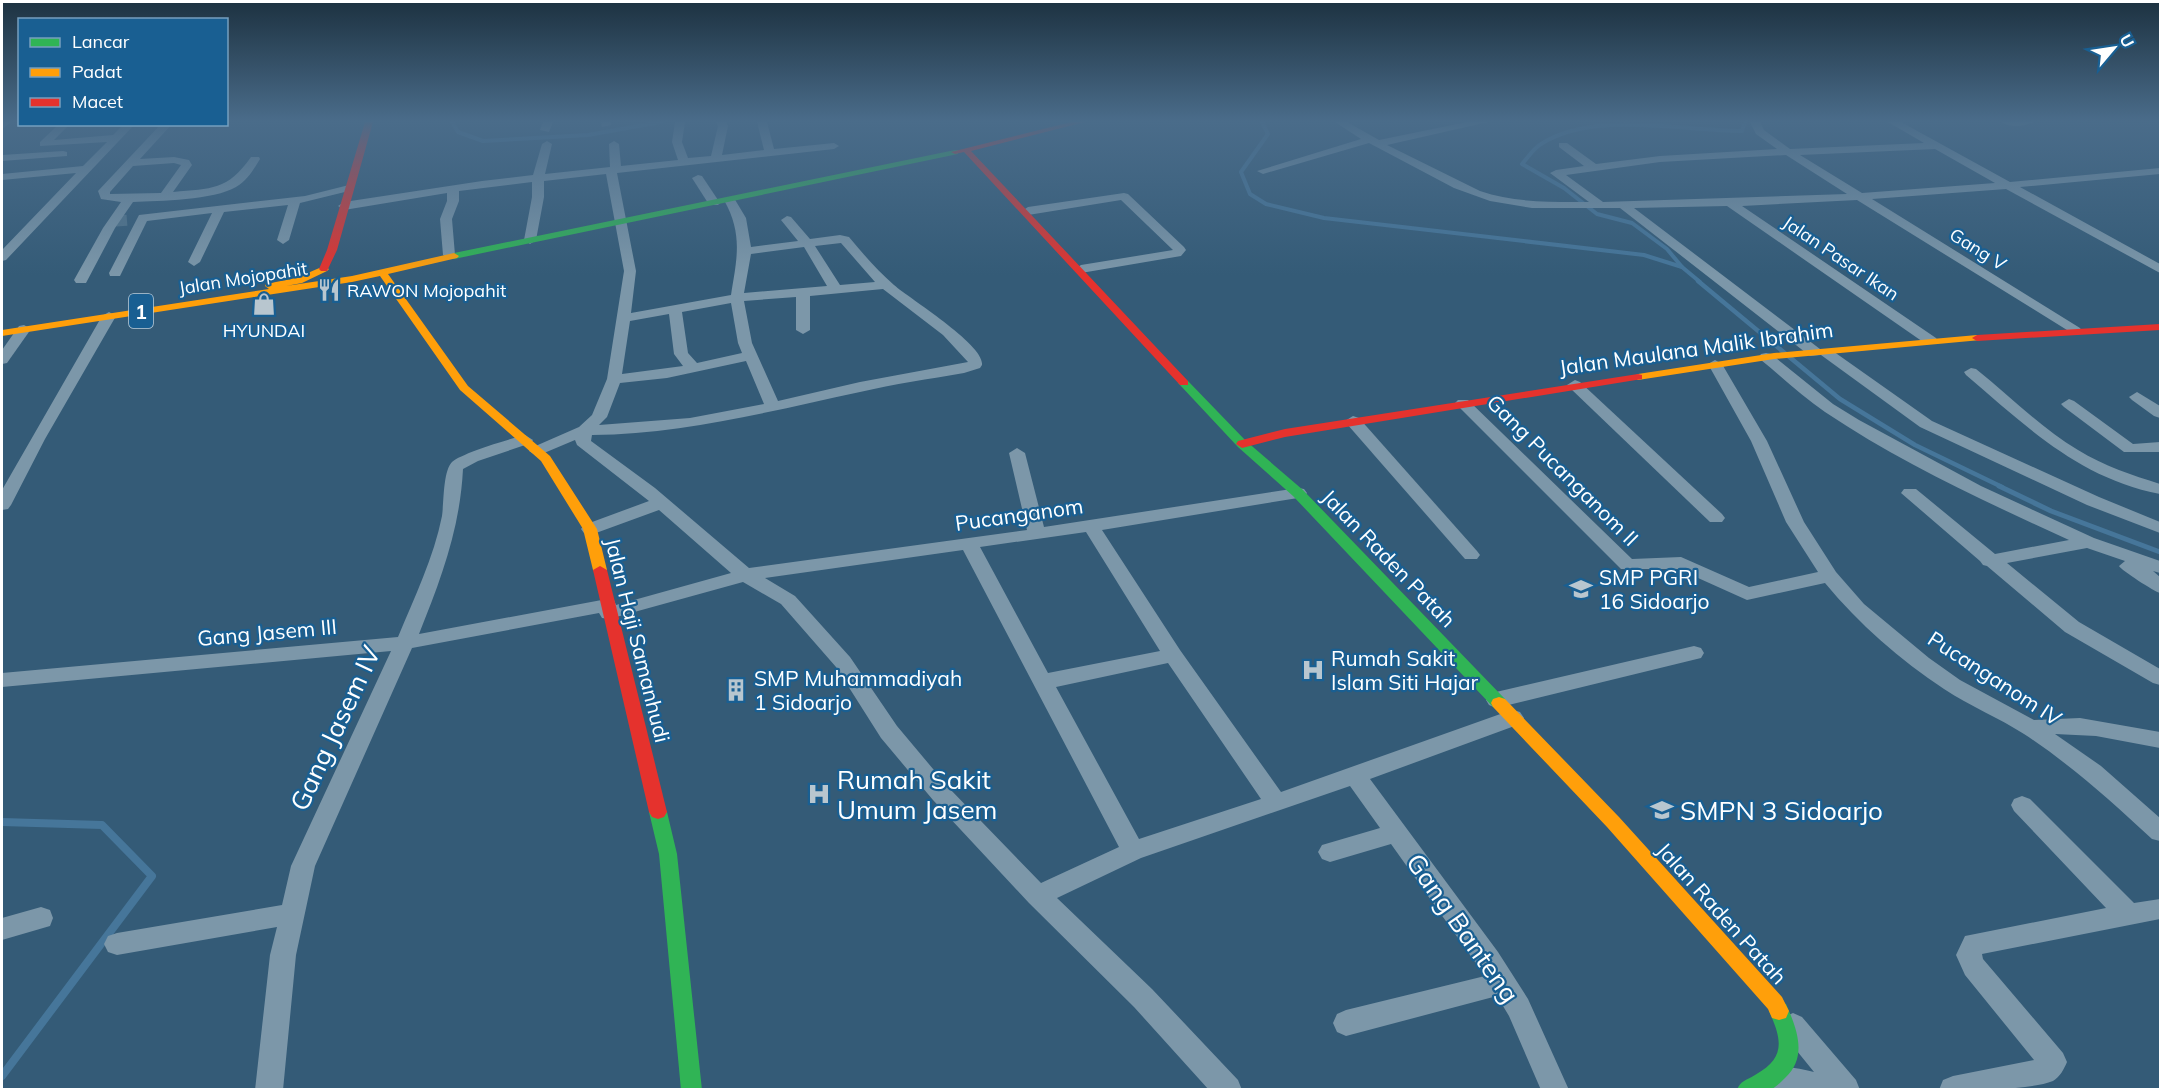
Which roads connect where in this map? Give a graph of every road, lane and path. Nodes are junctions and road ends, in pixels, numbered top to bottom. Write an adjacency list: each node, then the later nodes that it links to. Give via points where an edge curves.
1 (45, 173): 17 (street)
2 (83, 173): 44 (street)
3 (122, 173): 24 (street, via 104,191 105,197)
4 (181, 173): 22 (street)
5 (245, 173): 22 (street, via 225,188)
6 (354, 173): 26 (main road)
7 (539, 173): 18 (street)
8 (593, 173): 18 (street)
9 (613, 173): 37 (street)
10 (858, 173): 27 (main road, 1)
11 (989, 173): 33 (main road, Jalan Raden Patah)
12 (1432, 173): 29 (street, via 1493,199)
13 (1557, 173): 29 (street)
14 (1822, 173): 23 (street, Gang V)
15 (1983, 173): 20 (street)
16 (2140, 173): 20 (street)
17 (2, 177)
18 (538, 178): 21 (street); 39 (street)
19 (698, 178): 28 (street)
20 (2007, 186): 23 (street); 46 (street)
21 (453, 189): 26 (street); 43 (street, via 446,219)
22 (165, 195): 24 (street)
23 (1862, 198): 31 (street); 63 (street, Gang V)
24 (129, 199): 51 (street)
25 (300, 199): 26 (street); 32 (street); 38 (street)
26 (346, 199): 47 (main road)
27 (730, 200): 28 (main road, 1); 42 (street, via 740,218)
28 (714, 203): 37 (main road, 1)
29 (1596, 204): 30 (street)
30 (1622, 204): 31 (street); 66 (street)
31 (1731, 204): 65 (street, Jalan Pasar Ikan)
32 (220, 209): 34 (street); 45 (street)
33 (1028, 211): 48 (main road, Jalan Raden Patah); 48 (street, via 1124,196 1180,250)
34 (144, 218): 35 (street); 49 (street)
35 (129, 219)
36 (787, 220): 40 (street)
37 (620, 222): 39 (main road, 1); 58 (street, via 630,272)
38 (283, 240)
39 (530, 240): 41 (main road, 1)
40 (807, 243): 42 (street); 52 (street, via 845,240); 53 (street)
41 (486, 249): 43 (main road); 50 (main road, 1)
42 (745, 251): 55 (street)
43 (449, 255): 47 (main road, via 347,273)
44 (2, 256)
45 (194, 262)
46 (2160, 268)
47 (324, 269): 59 (main road, Jalan Mojopahit, via 299,281)
48 (1081, 269): 82 (main road, Jalan Raden Patah)
49 (115, 273)
50 (383, 273): 57 (main road, Jalan Mojopahit / 1); 83 (main road, Jalan Haji Samanhudi, via 464,388)
51 (81, 280)
52 (887, 285): 53 (street); 78 (street, via 955,336 972,355 975,365)
53 (834, 290): 54 (street)
54 (802, 293): 55 (street); 62 (street)
55 (737, 298): 56 (street); 67 (street)
56 (675, 309): 58 (street); 71 (street, via 681,354)
57 (109, 316): 61 (main road, Jalan Mojopahit / 1); 90 (street)
58 (623, 318): 73 (street)
59 (2, 326)
60 (2160, 327): 63 (main road, Jalan Maulana Malik Ibrahim)
61 (24, 329): 64 (main road, Jalan Mojopahit / 1); 69 (street)
62 (803, 330)
63 (2075, 331): 65 (main road, Jalan Maulana Malik Ibrahim)
64 (2, 333)
65 (1930, 340): 66 (main road, Jalan Maulana Malik Ibrahim)
66 (1818, 352): 68 (main road, Jalan Maulana Malik Ibrahim); 93 (street, via 1926,424)
67 (750, 355): 71 (street); 78 (street)
68 (1770, 357): 70 (main road, Jalan Maulana Malik Ibrahim); 96 (street, via 1828,407 1863,429)
69 (2, 360)
70 (1715, 364): 74 (main road, Jalan Maulana Malik Ibrahim); 102 (street, Pucanganom IV, via 1760,441 1795,522)
71 (693, 368): 73 (street)
72 (1971, 372): 86 (street, via 2071,453 2114,474)
73 (614, 379): 81 (street, via 598,417)
74 (1575, 385): 76 (main road, Jalan Maulana Malik Ibrahim); 91 (street)
75 (2160, 396): 79 (street, via 2137,397)
76 (1463, 403): 80 (main road, Jalan Maulana Malik Ibrahim); 102 (street, Gang Pucanganom II, via 1622,563 1681,563 1748,594)
77 (2069, 404): 84 (street, via 2130,449)
78 (773, 406): 81 (street, via 709,421 621,431)
79 (2160, 412)
80 (1353, 421): 82 (main road, Jalan Maulana Malik Ibrahim); 98 (street)
81 (585, 430): 83 (street); 89 (street, via 583,442)
82 (1242, 444): 87 (main road, Jalan Raden Patah)
83 (531, 445): 94 (main road, Jalan Haji Samanhudi, via 546,459); 105 (street, Gang Jasem IV, via 466,461 455,469 449,523)
84 (2160, 447)
85 (1017, 453): 95 (street)
86 (2160, 489)
87 (1298, 493): 92 (street, Pucanganom); 111 (main road, Jalan Raden Patah)
88 (1910, 493): 99 (street)
89 (662, 503): 94 (street); 101 (street)
90 (2, 506)
91 (1716, 518)
92 (1090, 526): 95 (street, Pucanganom); 107 (street)
93 (2160, 528)
94 (590, 529): 104 (main road, Jalan Haji Samanhudi)
95 (1037, 534): 97 (street, Pucanganom)
96 (2084, 543): 99 (street); 100 (street); 103 (street)
97 (969, 544): 101 (street, Pucanganom); 110 (street)
98 (1471, 555)
99 (1989, 561): 108 (street, via 2072,627)
100 (2160, 567)
101 (745, 575): 104 (street, Pucanganom); 122 (street, via 788,600 818,631 889,732 941,794)
102 (1829, 576): 113 (street, Pucanganom IV, via 1857,609 1922,663)
103 (2160, 586)
104 (608, 609): 105 (street, Gang Jasem III); 134 (main road, Jalan Haji Samanhudi, via 669,854)
105 (405, 643): 109 (street, Gang Jasem III); 124 (street, Gang Jasem IV, via 303,866)
106 (1694, 653): 111 (street)
107 (1173, 655): 110 (street); 116 (street)
108 (2160, 678)
109 (2, 680)
110 (1042, 682): 120 (street)
111 (1496, 700): 112 (main road, Jalan Raden Patah)
112 (1513, 718): 115 (street); 130 (main road, Jalan Raden Patah)
113 (2031, 728): 114 (street, via 2058,724 2105,728); 118 (street, Pucanganom IV, via 2093,772)
114 (2160, 740)
115 (1355, 776): 116 (street); 119 (street, Gang Banteng)
116 (1276, 802): 120 (street)
117 (2022, 805): 125 (street)
118 (2160, 832)
119 (1396, 833): 121 (street); 129 (street, Gang Banteng)
120 (1132, 851): 122 (street)
121 (1330, 852)
122 (1038, 896): 135 (street, via 1143,998)
123 (2160, 909): 125 (street)
124 (291, 914): 128 (street); 133 (street, Gang Jasem IV)
125 (2129, 915): 139 (street, via 1974,944 1968,955 1974,967 2053,1062 2045,1071)
126 (41, 918): 127 (street)
127 (2, 929)
128 (117, 944)
129 (1503, 983): 131 (street); 136 (street, Gang Banteng, via 1519,1008)
130 (1775, 1004): 132 (main road, Jalan Raden Patah, via 1786,1024 1791,1049 1779,1075); 138 (street)
131 (1346, 1023)
132 (1757, 1086): 137 (street, via 1793,1080)
133 (269, 1089)
134 (692, 1089)
135 (1228, 1089)
136 (1556, 1089)
137 (1828, 1089)
138 (1846, 1089)
139 (1953, 1089)

